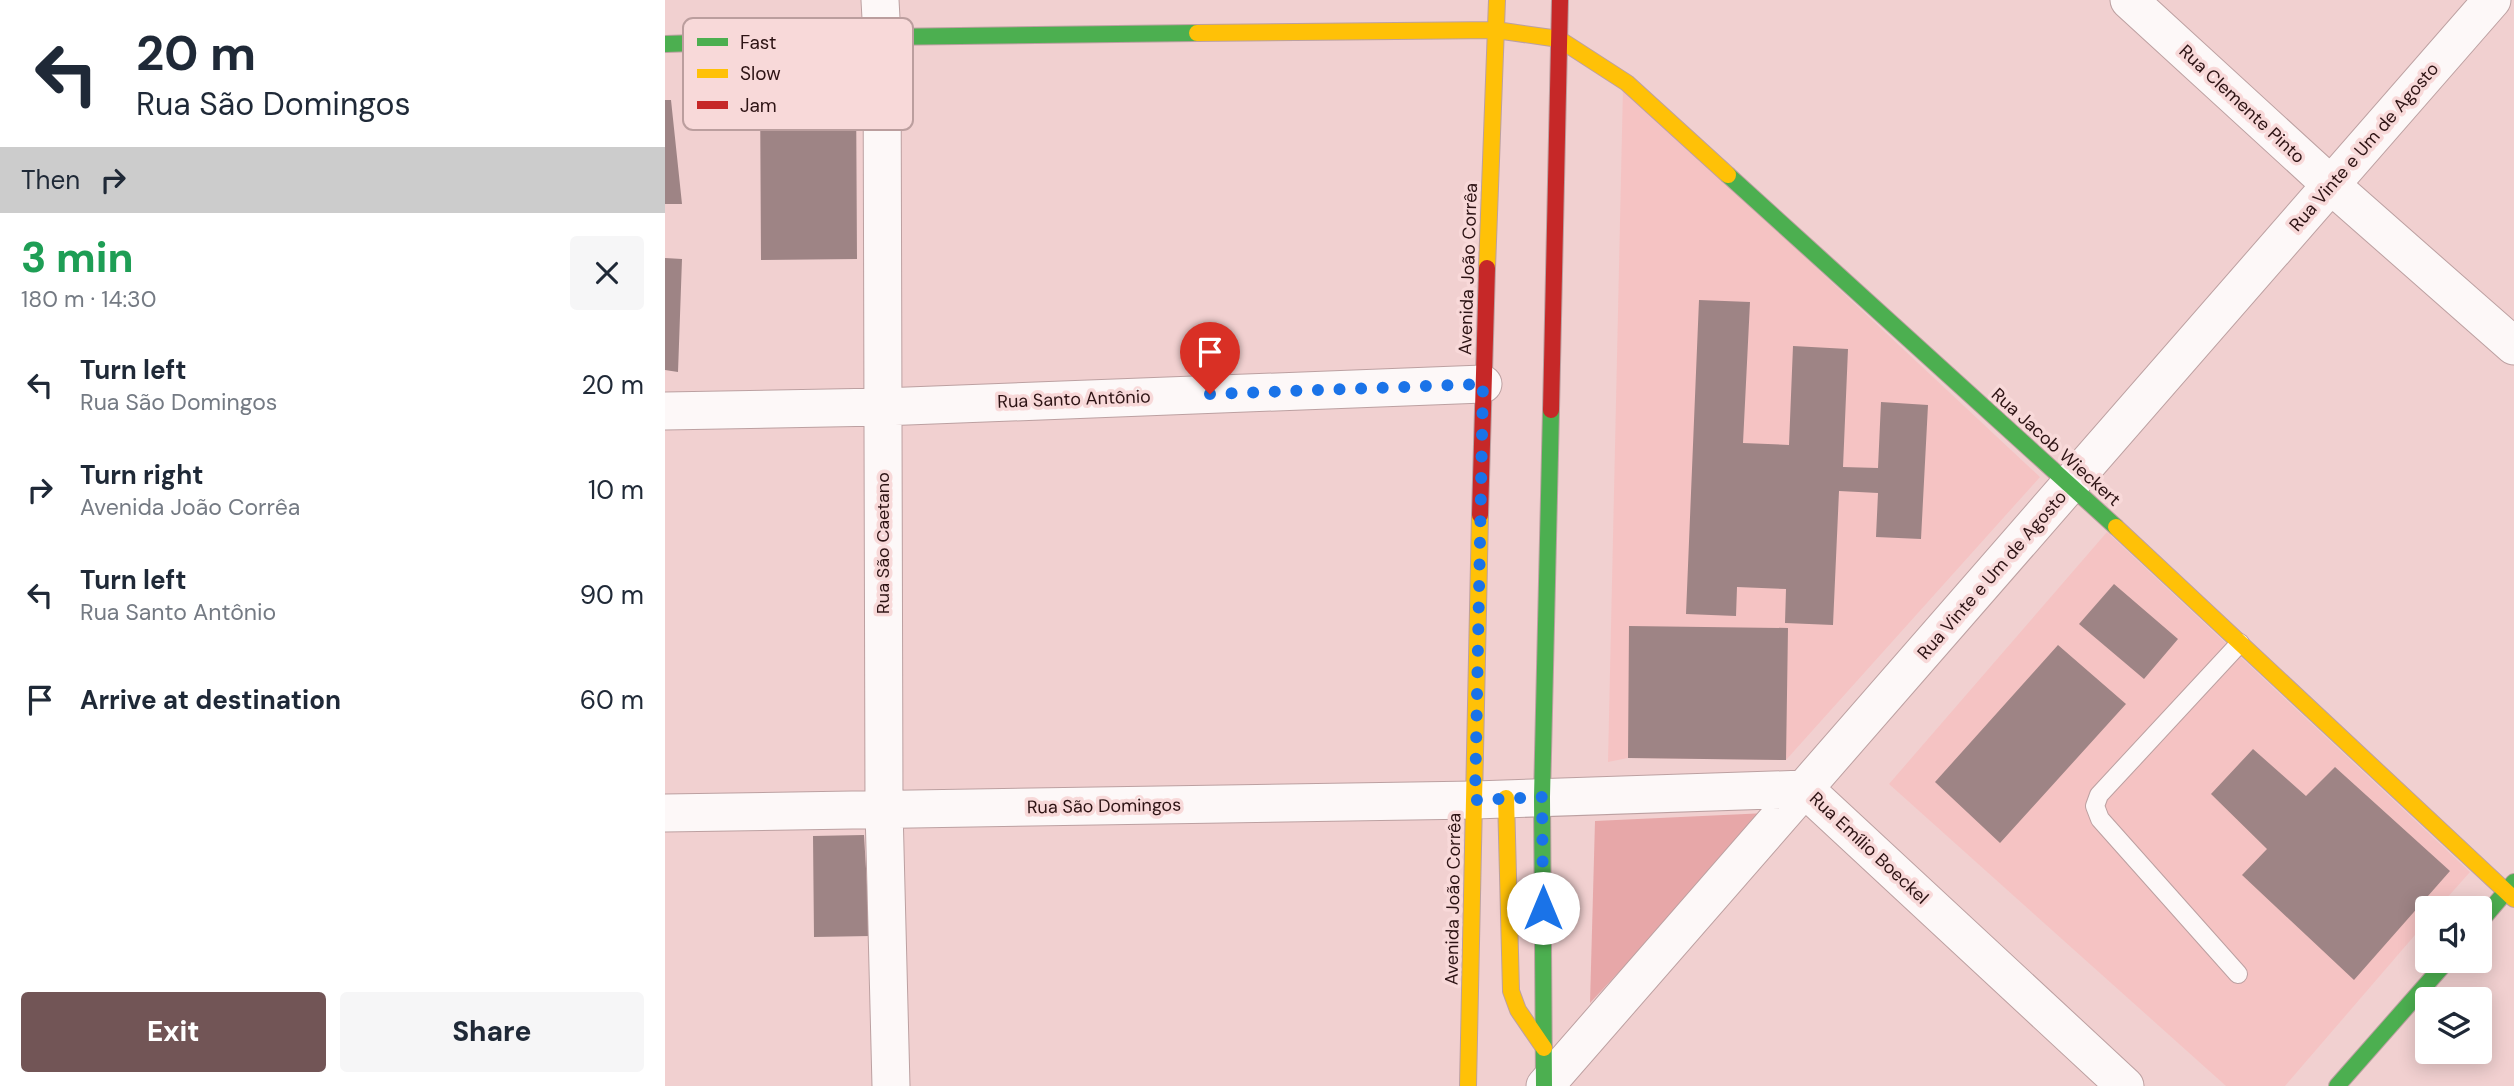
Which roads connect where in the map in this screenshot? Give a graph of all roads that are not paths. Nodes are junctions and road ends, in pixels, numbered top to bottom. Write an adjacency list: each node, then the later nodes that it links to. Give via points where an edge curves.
1 (880, 0): 6 (street, Rua São Caetano)
2 (1497, 0): 7 (main road, Avenida João Corrêa)
3 (1560, 0): 9 (main road)
4 (2129, 0): 13 (street, Rua Clemente Pinto)
5 (2492, 0): 13 (street, Rua Vinte e Um de Agosto)
6 (881, 18)
7 (1496, 30): 8 (main road); 9 (main road, via 1523,28); 15 (main road, Avenida João Corrêa)
8 (913, 37)
9 (1559, 39): 18 (main road, Rua Jacob Wieckert, via 1627,83); 21 (main road)
10 (683, 43): 11 (main road)
11 (665, 44)
12 (882, 130): 16 (street, Rua São Caetano)
13 (2331, 185): 14 (street, Rua Clemente Pinto); 18 (street, Rua Vinte e Um de Agosto)
14 (2514, 346)
15 (1483, 384): 16 (street, Rua Santo Antônio); 22 (main road, Avenida João Corrêa)
16 (882, 407): 17 (street, Rua Santo Antônio); 23 (street, Rua São Caetano)
17 (665, 411)
18 (2071, 485): 19 (main road, Rua Jacob Wieckert); 20 (street, Rua Vinte e Um de Agosto)
19 (2240, 643): 25 (main road, Rua Jacob Wieckert); 28 (lane, via 2099,795 2095,806 2100,819)
20 (1805, 789): 21 (street, Rua Emílio Boeckel); 32 (street, Rua Vinte e Um de Agosto); 33 (street, Rua Emílio Boeckel)
21 (1542, 797): 22 (street, Rua São Domingos); 29 (main road)
22 (1490, 799): 23 (street, Rua São Domingos); 29 (main road, via 1511,991); 31 (main road, Avenida João Corrêa)
23 (884, 809): 24 (street, Rua São Domingos); 30 (street, Rua São Caetano)
24 (665, 813)
25 (2511, 891): 26 (main road)
26 (2492, 910)
27 (2436, 973): 34 (main road)
28 (2238, 974)
29 (1544, 1048): 32 (main road)
30 (891, 1086)
31 (1468, 1086)
32 (1544, 1086)
33 (2125, 1086)
34 (2337, 1086)

